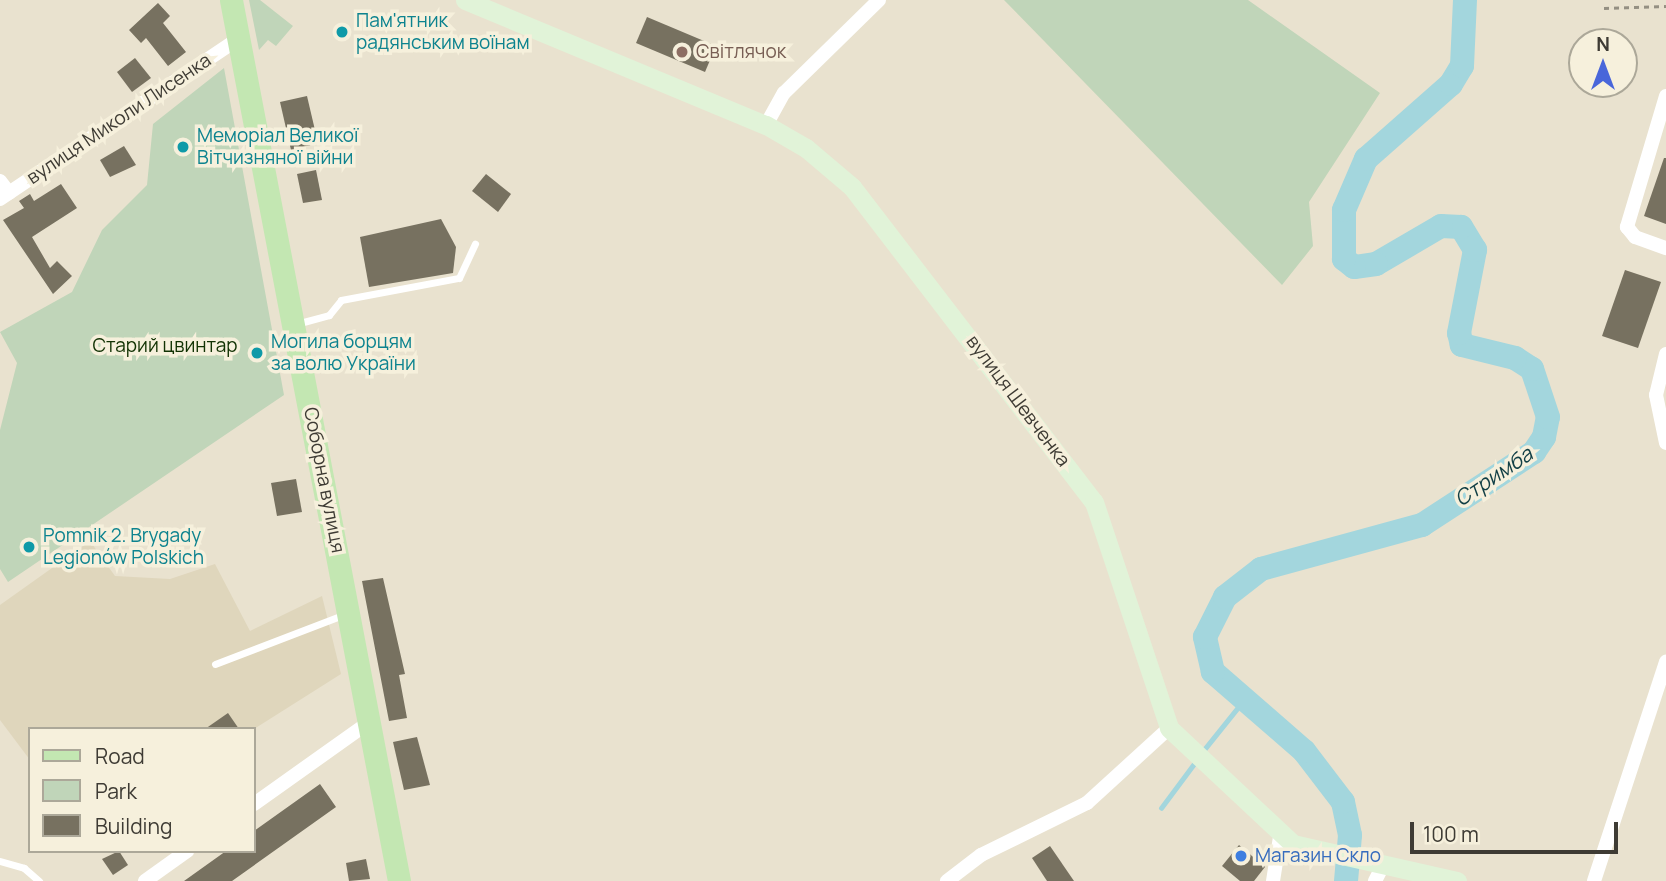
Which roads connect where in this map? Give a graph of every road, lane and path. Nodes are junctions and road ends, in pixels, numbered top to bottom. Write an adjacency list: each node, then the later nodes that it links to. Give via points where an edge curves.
1 (231, 0): 6 (main road, Соборна вулиця)
2 (465, 0): 8 (street, вулиця Шевченка)
3 (879, 0): 8 (street, via 784,93)
4 (1666, 6): 5 (path)
5 (1604, 8)
6 (238, 39): 10 (street, вулиця Миколи Лисенка); 13 (main road, Соборна вулиця)
7 (1666, 96): 12 (street, via 1627,227 1634,237)
8 (766, 125): 20 (street, вулиця Шевченка, via 806,148 852,187 1094,502)
9 (0, 181): 10 (street)
10 (5, 196)
11 (475, 244): 13 (lane, via 458,278 341,300 329,315)
12 (1666, 248)
13 (295, 325): 16 (main road, Соборна вулиця)
14 (1666, 354): 15 (street, via 1657,395)
15 (1666, 443)
16 (349, 612): 18 (lane); 19 (main road, Соборна вулиця)
17 (1666, 662): 32 (street)
18 (215, 664)
19 (368, 723): 21 (street); 28 (main road, Соборна вулиця)
20 (1169, 728): 22 (street, вулиця Шевченка); 29 (street, via 1087,803 981,855)
21 (256, 803)
22 (1280, 837): 25 (street, вулиця Шевченка); 30 (street)
23 (184, 853): 27 (street)
24 (0, 861): 26 (lane, via 24,868)
25 (1375, 871): 31 (street, вулиця Шевченка)
26 (39, 881)
27 (145, 881)
28 (399, 881)
29 (947, 881)
30 (1273, 881)
31 (1457, 881)
32 (1594, 881)

